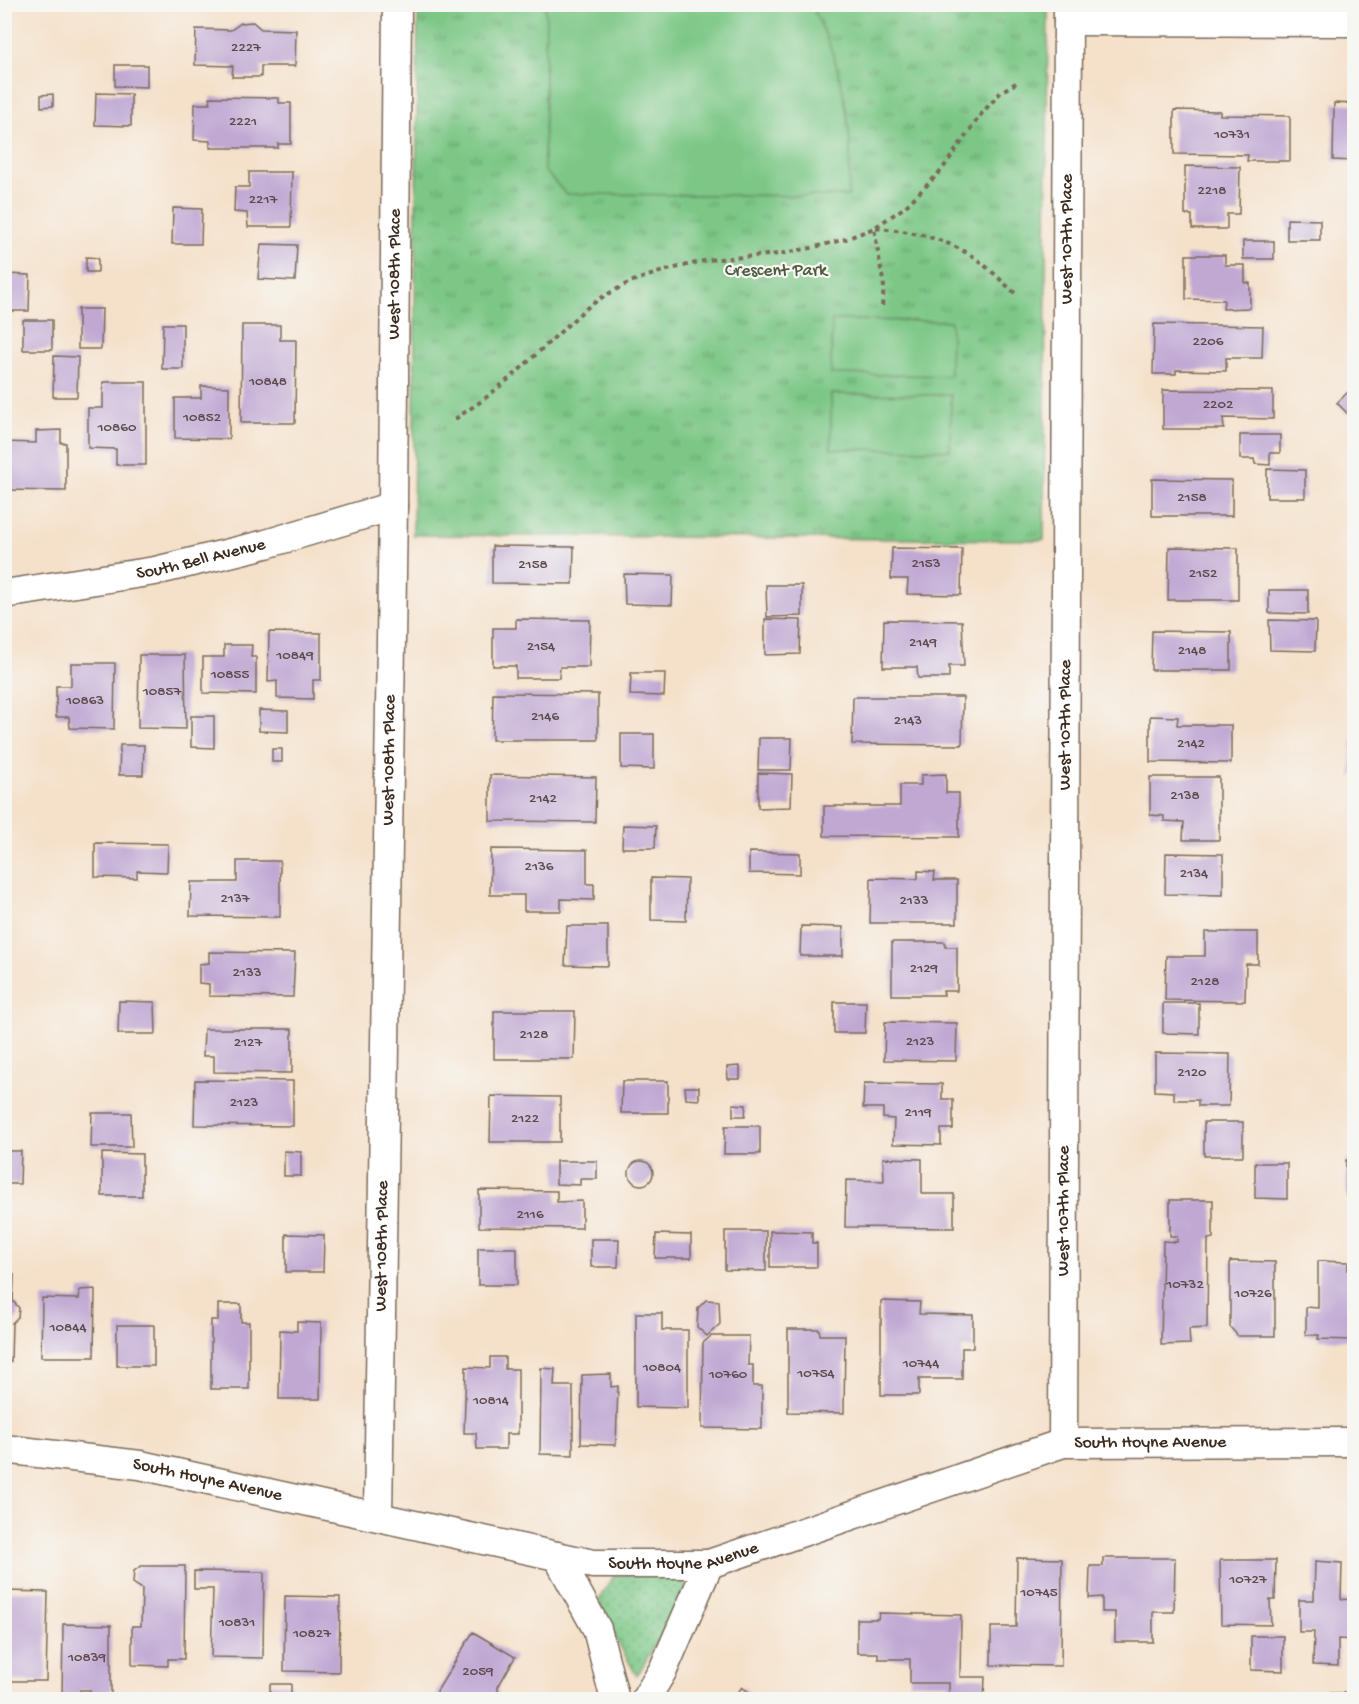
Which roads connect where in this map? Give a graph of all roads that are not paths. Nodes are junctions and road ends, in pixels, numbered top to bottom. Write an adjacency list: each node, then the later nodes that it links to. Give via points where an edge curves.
1 (397, 4): 4 (street, West 108th Place)
2 (1068, 13): 3 (street); 7 (street, West 107th Place)
3 (1354, 22)
4 (393, 506): 5 (street, South Bell Avenue, via 266,544 155,571); 9 (street, West 108th Place)
5 (4, 594)
6 (1354, 1442): 7 (street, South Hoyne Avenue)
7 (1063, 1443): 11 (street, South Hoyne Avenue)
8 (4, 1449): 9 (street, South Hoyne Avenue, via 140,1466)
9 (378, 1516): 10 (street, South Hoyne Avenue)
10 (557, 1556): 11 (street, South Hoyne Avenue, via 593,1564); 12 (street, via 597,1629)
11 (709, 1564): 13 (street, via 663,1670)
12 (615, 1700)
13 (645, 1700)

